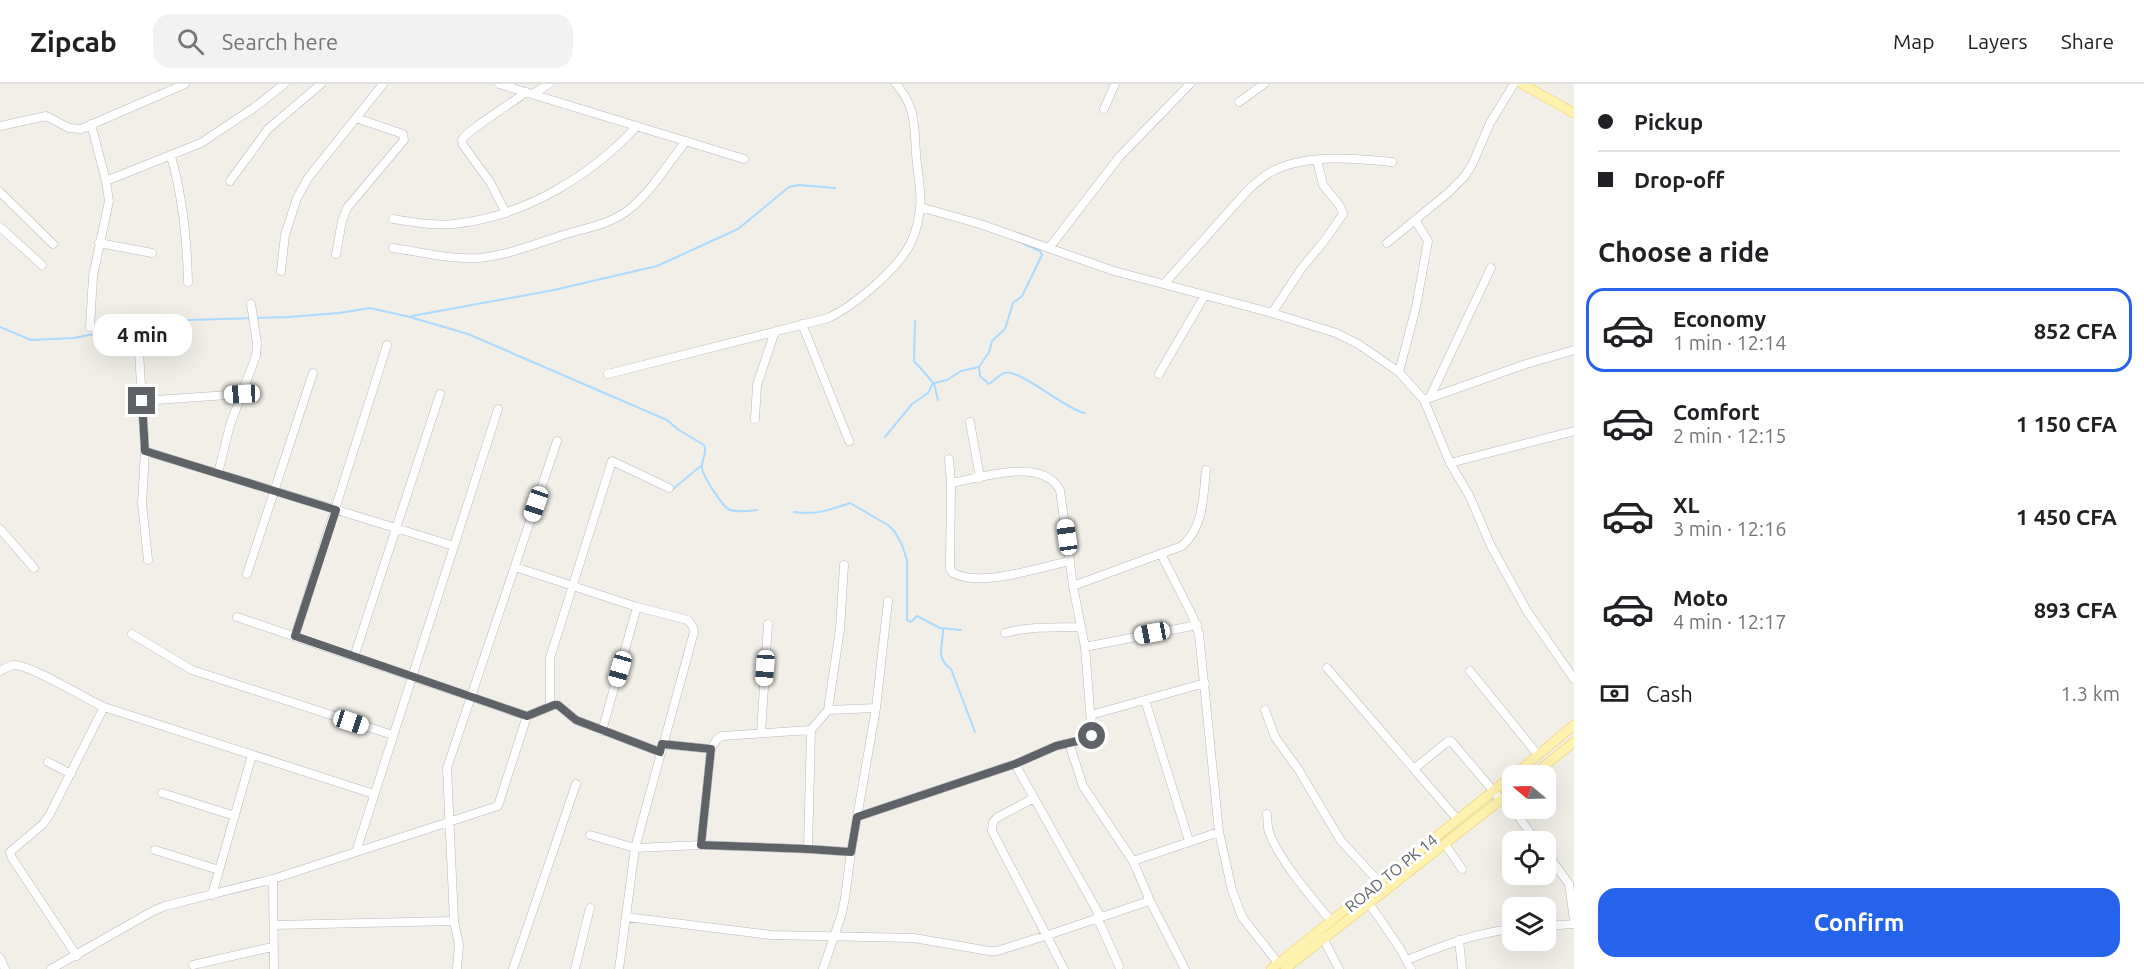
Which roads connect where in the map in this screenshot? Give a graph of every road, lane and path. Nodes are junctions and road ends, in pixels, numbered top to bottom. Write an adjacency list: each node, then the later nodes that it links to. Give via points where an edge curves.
1 (185, 84): 18 (street)
2 (284, 84): 22 (street, via 216,134)
3 (321, 84): 26 (street, via 272,124)
4 (383, 84): 17 (street)
5 (499, 84): 13 (street)
6 (549, 84): 13 (street)
7 (896, 84): 29 (street, via 906,96 914,118)
8 (1115, 84): 15 (street)
9 (1190, 84): 38 (street, via 1120,156)
10 (1264, 84): 14 (street)
11 (1514, 84): 32 (street, via 1490,123 1468,172)
12 (1522, 84): 16 (main road)
13 (530, 93): 20 (street); 30 (street, via 462,140)
14 (1239, 102)
15 (1104, 109)
16 (1574, 113)
17 (356, 118): 40 (street, via 403,134 404,140 347,208); 43 (street, via 308,178 297,198 285,236)
18 (91, 124): 19 (street, via 75,129 46,116); 27 (street)
19 (0, 126)
20 (637, 126): 21 (street); 30 (street, via 598,163)
21 (686, 141): 23 (street); 37 (street, via 645,194 613,219 525,248 479,258)
22 (171, 156): 27 (street); 44 (street, via 180,185)
23 (744, 159)
24 (1317, 160): 25 (street, via 1355,158); 45 (street, via 1276,169 1263,177); 48 (street, via 1323,185 1343,214)
25 (1392, 162)
26 (230, 180)
27 (106, 181): 34 (street, via 109,201)
28 (0, 192): 36 (street)
29 (920, 207): 38 (street); 49 (street, via 913,239 894,266 842,312)
30 (506, 213): 31 (street, via 436,225)
31 (393, 219)
32 (1415, 220): 35 (street); 55 (street, via 1428,241)
33 (0, 227): 41 (street)
34 (99, 243): 39 (street); 50 (street)
35 (1387, 243)
36 (53, 244)
37 (393, 248)
38 (1049, 248): 45 (street)
39 (152, 253)
40 (336, 254)
41 (42, 266)
42 (1491, 268): 61 (street)
43 (281, 271)
44 (188, 282)
45 (1164, 284): 46 (street)
46 (1205, 295): 48 (street); 58 (street)
47 (251, 304): 59 (street, via 256,356)
48 (1272, 313): 55 (street, via 1343,337)
49 (802, 324): 51 (street); 68 (street)
50 (90, 327)
51 (775, 331): 57 (street); 64 (street, via 757,385)
52 (387, 345): 78 (street)
53 (1574, 350): 61 (street)
54 (140, 352): 62 (street)
55 (1399, 372): 61 (street)
56 (313, 373): 77 (street)
57 (608, 374)
58 (1159, 374)
59 (242, 394): 62 (street); 73 (street)
60 (440, 394): 79 (street)
61 (1427, 399): 71 (street)
62 (142, 401): 69 (street)
63 (498, 409): 81 (street)
64 (755, 419)
65 (970, 422): 74 (street)
66 (1574, 431): 71 (street)
67 (557, 441): 86 (street)
68 (849, 441)
69 (145, 451): 73 (street); 83 (street, via 142,503)
70 (949, 459): 75 (street)
71 (1450, 463): 106 (street, via 1519,598)
72 (1206, 470): 82 (street, via 1201,514 1192,538)
73 (218, 473): 77 (street)
74 (980, 478): 75 (street); 84 (street, via 1026,471 1057,483)
75 (951, 483): 84 (street, via 953,573 972,578 998,576)
76 (669, 488): 89 (street, via 612,461)
77 (274, 491): 78 (street); 88 (street)
78 (336, 510): 79 (street); 99 (street)
79 (396, 528): 81 (street); 101 (street)
80 (0, 529): 87 (street)
81 (454, 546): 105 (street)
82 (1161, 554): 90 (street); 95 (street)
83 (148, 560)
84 (1070, 561): 90 (street)
85 (844, 564): 113 (street, via 840,629)
86 (514, 567): 89 (street); 108 (street)
87 (34, 568)
88 (247, 574)
89 (572, 586): 92 (street); 110 (street, via 550,658)
90 (1073, 586): 96 (street)
91 (888, 601): 112 (street)
92 (637, 607): 119 (street); 124 (street, via 687,620 694,632)
93 (237, 616): 99 (street)
94 (768, 624): 120 (street)
95 (1197, 625): 100 (street); 107 (street)
96 (1081, 627): 97 (street, via 1032,627); 100 (street)
97 (1005, 633)
98 (132, 634): 121 (street, via 192,670)
99 (295, 636): 101 (street)
100 (1085, 647): 116 (street)
101 (354, 657): 105 (street)
102 (1, 668): 111 (street, via 15,665 34,670)
103 (1327, 668): 132 (street)
104 (1470, 671): 127 (street)
105 (412, 676): 108 (street); 121 (street)
106 (1574, 679)
107 (1204, 683): 109 (street); 146 (street)
108 (471, 697): 115 (street); 145 (street, via 447,768)
109 (1145, 700): 116 (street); 148 (street)
110 (550, 706): 115 (street); 119 (street, via 558,705 571,718)
111 (104, 707): 126 (street); 133 (street)
112 (876, 708): 113 (street); 143 (street)
113 (828, 710): 118 (street)
114 (1265, 710): 161 (street, via 1275,737 1341,841)
115 (527, 716): 145 (street, via 498,806)
116 (1091, 716): 123 (street, via 1092,736)
117 (1574, 725): 127 (main road, ROAD TO PK 14)
118 (811, 730): 120 (street); 152 (street)
119 (602, 731): 124 (street)
120 (761, 733): 125 (street, via 722,736)
121 (393, 735): 138 (street)
122 (1574, 742): 131 (main road)
123 (1069, 743): 129 (street); 156 (street, via 1083,786)
124 (661, 748): 125 (street); 151 (street)
125 (711, 749): 150 (street)
126 (252, 755): 138 (street); 142 (street)
127 (1538, 755): 130 (main road, ROAD TO PK 14)
128 (48, 762): 133 (street)
129 (1015, 764): 139 (street); 143 (street)
130 (1526, 765)
131 (1546, 765)
132 (1414, 769): 136 (street, via 1452,741); 144 (street)
133 (71, 774): 179 (street, via 43,824 12,849 10,855)
134 (576, 784): 191 (street)
135 (1502, 785): 136 (main road, ROAD TO PK 14)
136 (1494, 791): 140 (street); 144 (main road, ROAD TO PK 14)
137 (162, 793): 142 (street)
138 (374, 794): 154 (street)
139 (1034, 798): 167 (street); 174 (street, via 998,817 992,831)
140 (1502, 799): 149 (main road, ROAD TO PK 14)
141 (1267, 814): 169 (street, via 1268,830 1277,848)
142 (235, 816): 158 (street)
143 (857, 817): 155 (street)
144 (1457, 819): 161 (main road, ROAD TO PK 14)
145 (450, 820): 154 (street); 168 (street)
146 (1219, 832): 148 (street); 185 (street, via 1242,917)
147 (590, 835): 151 (street)
148 (1190, 841): 156 (street)
149 (1446, 844): 159 (street); 161 (main road, ROAD TO PK 14)
150 (701, 845): 151 (street); 152 (street)
151 (634, 848): 166 (street); 193 (street)
152 (808, 849): 155 (street)
153 (155, 850): 158 (street)
154 (356, 852): 160 (street)
155 (851, 852): 175 (street, via 843,913)
156 (1133, 861): 163 (street)
157 (1556, 866): 170 (street, via 1569,884)
158 (219, 870): 162 (street)
159 (1462, 870)
160 (273, 879): 162 (street); 172 (street)
161 (1383, 886): 164 (main road, ROAD TO PK 14); 169 (main road, ROAD TO PK 14)
162 (212, 894): 179 (street, via 153,911)
163 (1149, 899): 167 (street); 196 (street)
164 (1369, 903): 176 (main road, ROAD TO PK 14); 181 (street)
165 (590, 908): 192 (street)
166 (626, 917): 175 (street, via 771,935); 193 (street)
167 (1099, 917): 174 (street); 184 (street)
168 (454, 921): 172 (street); 190 (street, via 459,945)
169 (1331, 921): 185 (main road, ROAD TO PK 14)
170 (1574, 922): 171 (street)
171 (1556, 924)
172 (274, 925): 178 (street)
173 (1502, 930): 177 (street)
174 (1048, 935): 175 (street, via 997,951 914,938); 195 (street)
175 (834, 937): 194 (street)
176 (1323, 938): 185 (main road, ROAD TO PK 14); 197 (street)
177 (1459, 940): 181 (street); 199 (street)
178 (272, 947): 183 (street); 189 (street)
179 (77, 956): 182 (street)
180 (0, 958): 186 (street)
181 (1407, 960): 198 (street)
182 (69, 961): 187 (street); 188 (street)
183 (193, 965)
184 (1119, 966)
185 (1278, 967)
186 (5, 969)
187 (51, 969)
188 (74, 969)
189 (274, 969)
190 (457, 969)
191 (513, 969)
192 (575, 969)
193 (617, 969)
194 (823, 969)
195 (1064, 969)
196 (1185, 969)
197 (1339, 969)
198 (1411, 969)
199 (1462, 969)

